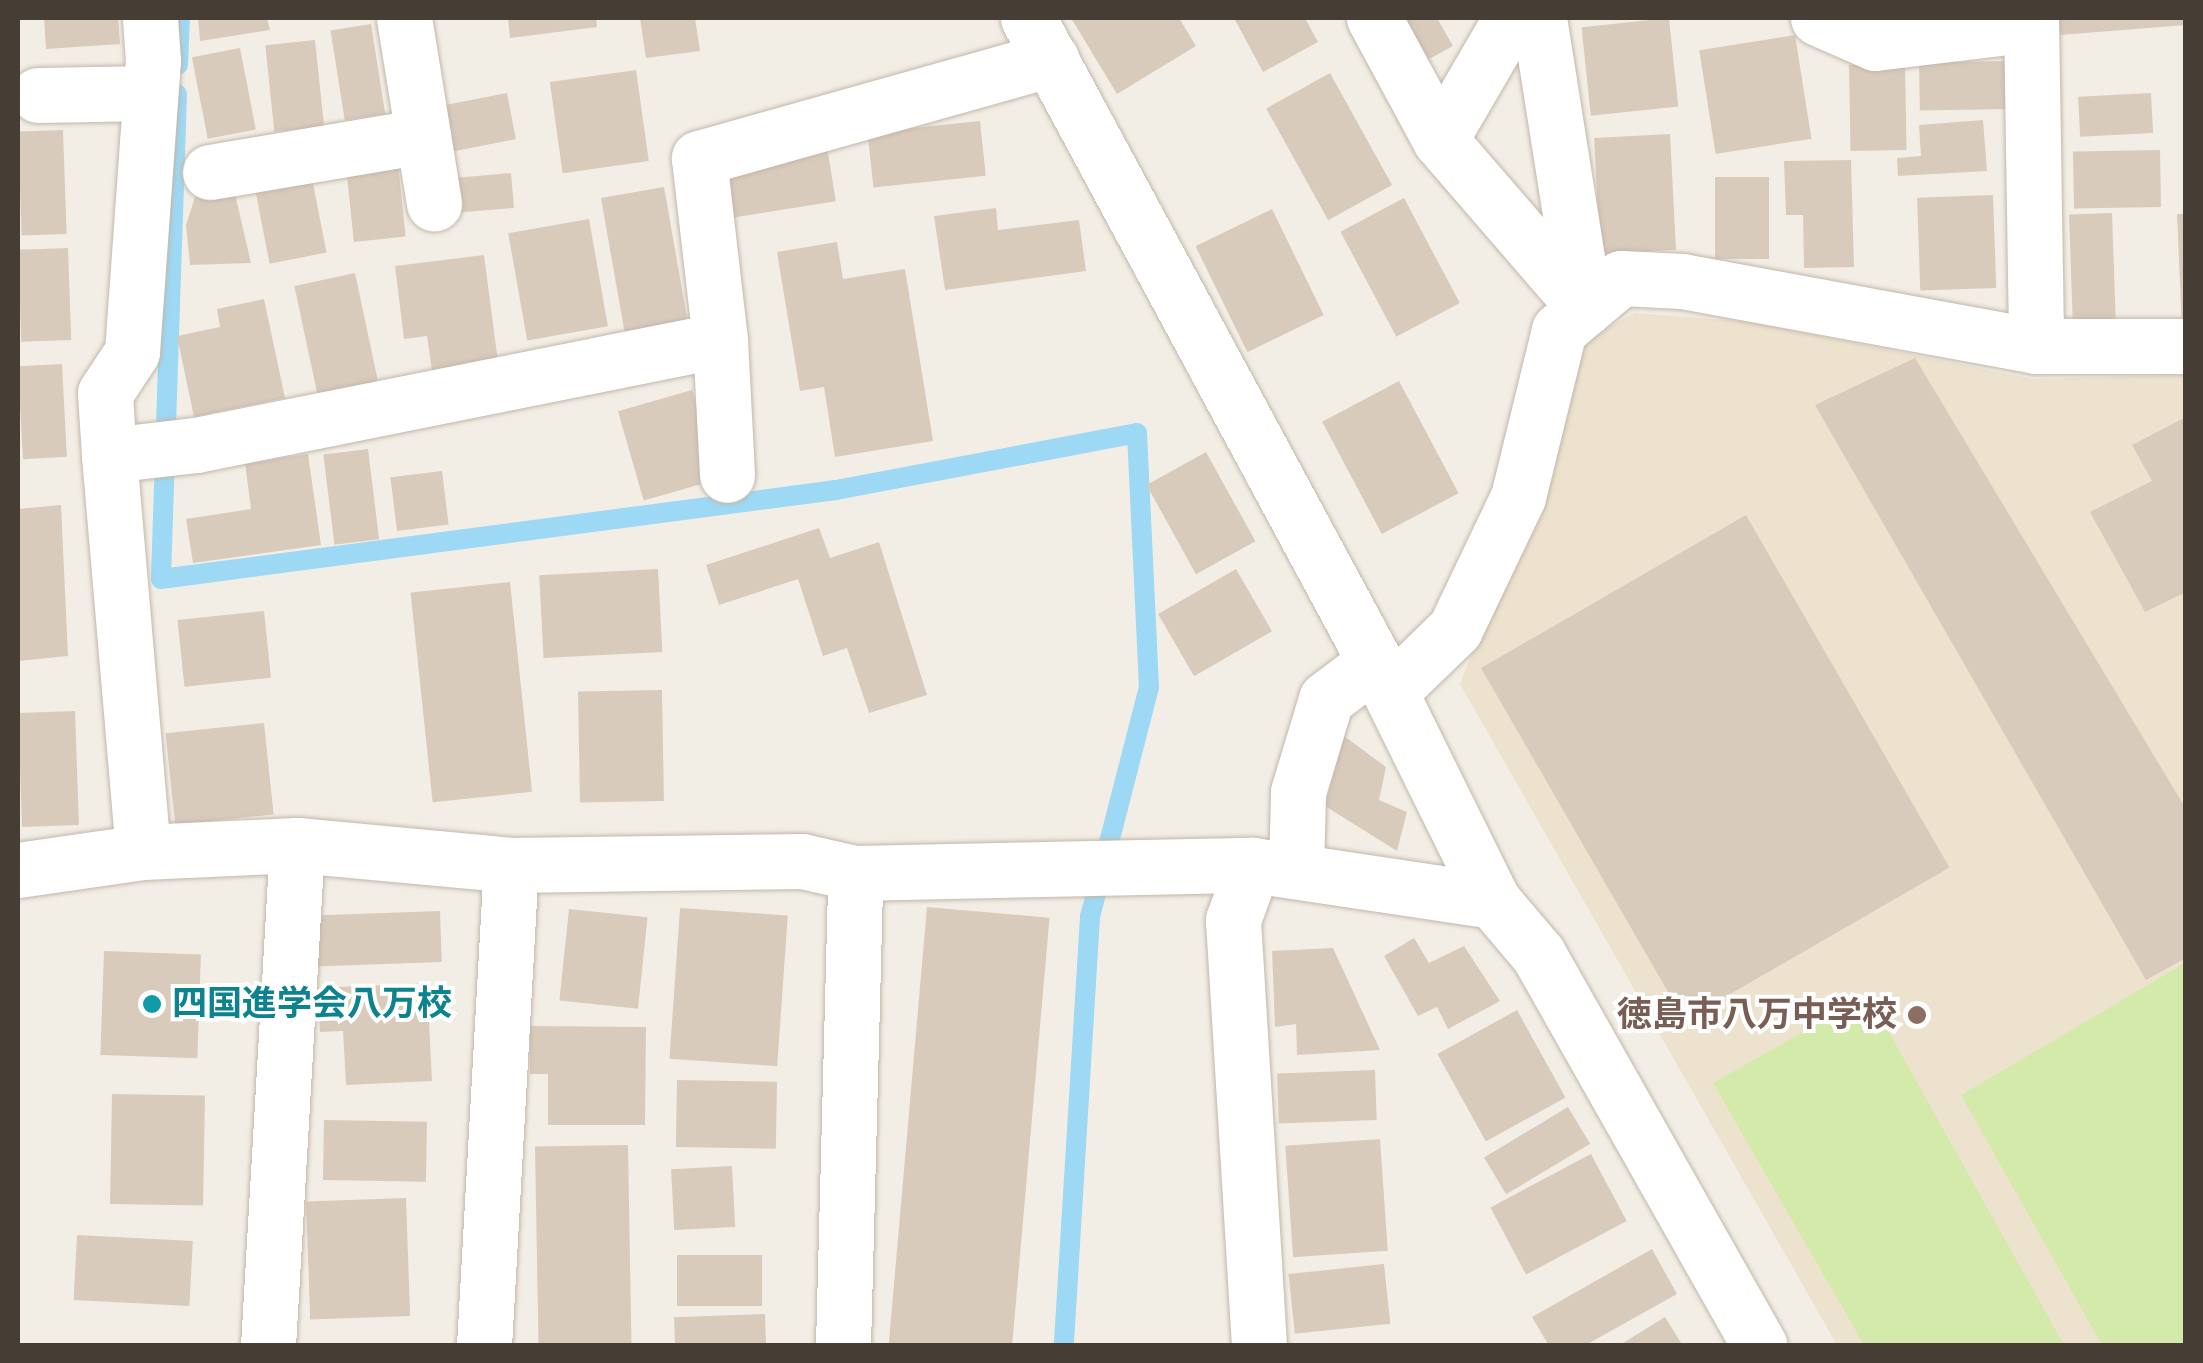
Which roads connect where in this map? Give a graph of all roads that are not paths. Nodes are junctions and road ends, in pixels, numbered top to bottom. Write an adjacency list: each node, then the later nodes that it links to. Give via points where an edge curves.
1 (150, 18): 9 (street)
2 (404, 18): 11 (street)
3 (1374, 18): 12 (street)
4 (1511, 18): 12 (street)
5 (1540, 18): 15 (street)
6 (1818, 18): 7 (street, via 1875,43)
7 (2031, 20): 17 (street)
8 (1040, 38): 16 (street, via 699,158); 21 (street)
9 (150, 94): 10 (street); 19 (street, via 132,352 105,393)
10 (38, 96)
11 (423, 136): 13 (street); 14 (street)
12 (1440, 140): 15 (street)
13 (210, 172)
14 (434, 204)
15 (1585, 308): 17 (street, via 1621,278 1682,281); 21 (street, via 1559,330 1518,496 1455,630)
16 (720, 340): 19 (street, via 196,445); 20 (street)
17 (2036, 346): 18 (street)
18 (2186, 346)
19 (109, 455): 23 (street)
20 (727, 474)
21 (1382, 677): 25 (street, via 1326,699); 28 (street)
22 (298, 844): 23 (street); 24 (street); 29 (street)
23 (143, 852): 26 (street)
24 (510, 865): 27 (street, via 802,860); 30 (street)
25 (1275, 868): 27 (street); 28 (street); 32 (street, via 1233,920)
26 (18, 870)
27 (856, 873): 31 (street)
28 (1493, 901): 33 (street, via 1538,954)
29 (268, 1346)
30 (484, 1346)
31 (844, 1346)
32 (1258, 1346)
33 (1760, 1346)

